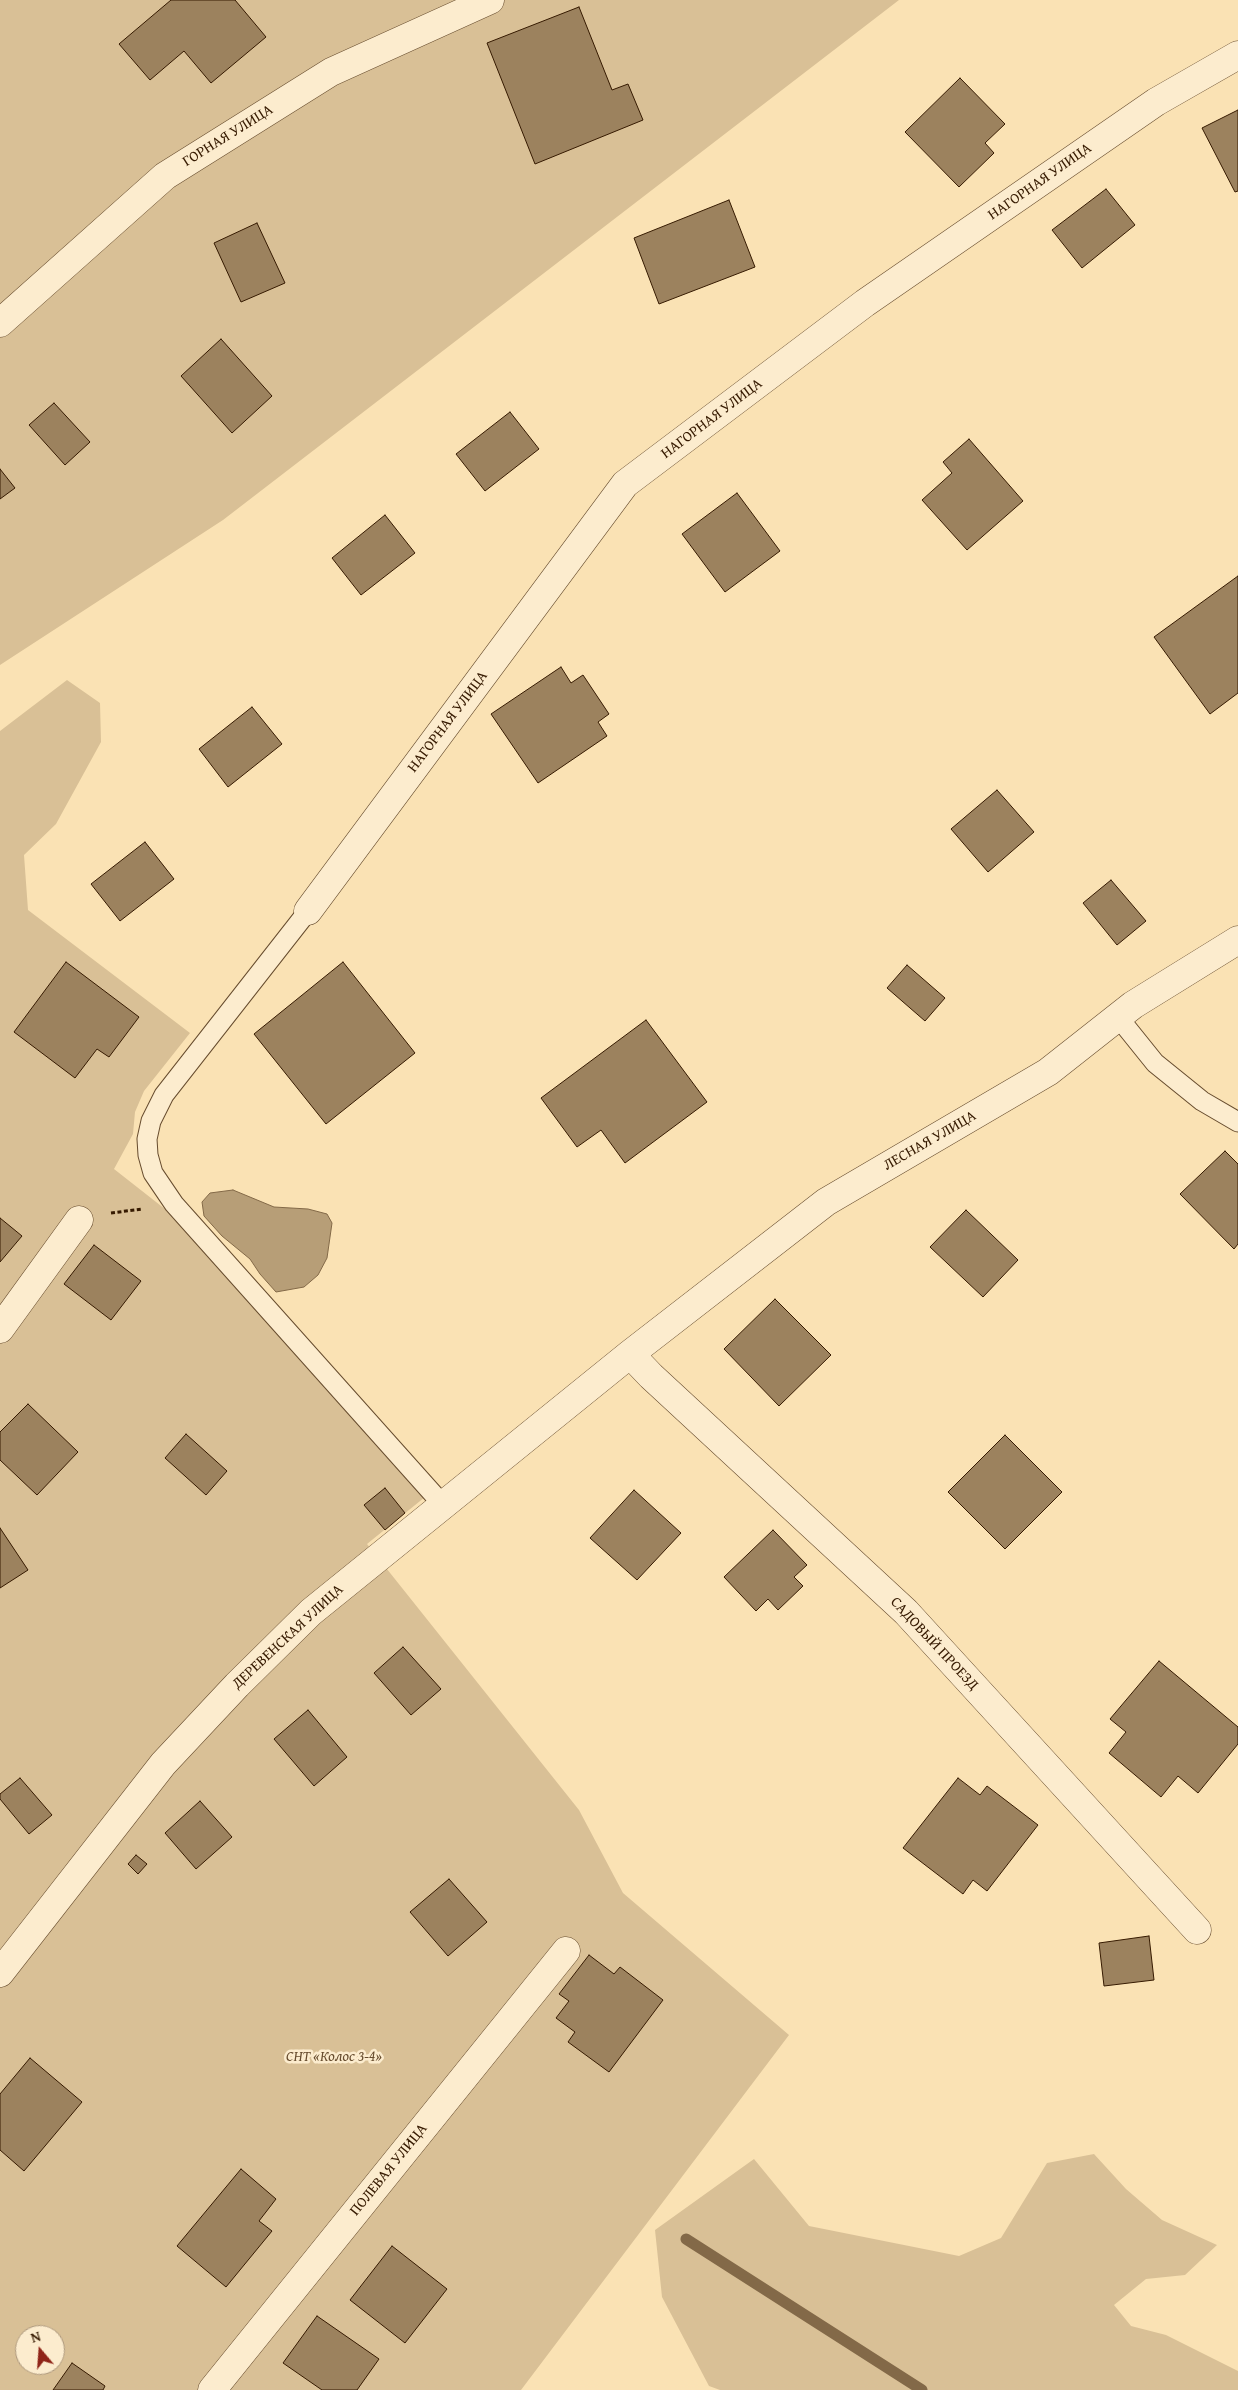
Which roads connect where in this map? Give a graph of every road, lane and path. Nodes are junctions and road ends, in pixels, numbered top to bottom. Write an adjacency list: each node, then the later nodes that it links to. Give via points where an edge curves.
1 (490, 0): 3 (street, ГОРНАЯ УЛИЦА, via 331,72 165,176)
2 (1238, 55): 4 (street, НАГОРНАЯ УЛИЦА, via 1156,102 866,303 625,484)
3 (0, 323)
4 (308, 911): 8 (lane, via 164,1095 151,1121 147,1139 153,1173)
5 (1238, 940): 6 (street, ЛЕСНАЯ УЛИЦА)
6 (1118, 1017): 7 (lane, via 1155,1063 1202,1102); 11 (street, ЛЕСНАЯ УЛИЦА, via 1048,1072 826,1202)
7 (1238, 1122)
8 (163, 1188): 9 (path, via 146,1208); 12 (lane)
9 (79, 1220): 10 (street)
10 (0, 1329)
11 (630, 1354): 12 (street, ДЕРЕВЕНСКАЯ УЛИЦА); 13 (street, САДОВЫЙ ПРОЕЗД, via 906,1612)
12 (443, 1505): 15 (street, ДЕРЕВЕНСКАЯ УЛИЦА, via 311,1612 236,1685 163,1764)
13 (1197, 1930)
14 (566, 1951): 16 (street, ПОЛЕВАЯ УЛИЦА)
15 (0, 1973)
16 (212, 2390)

